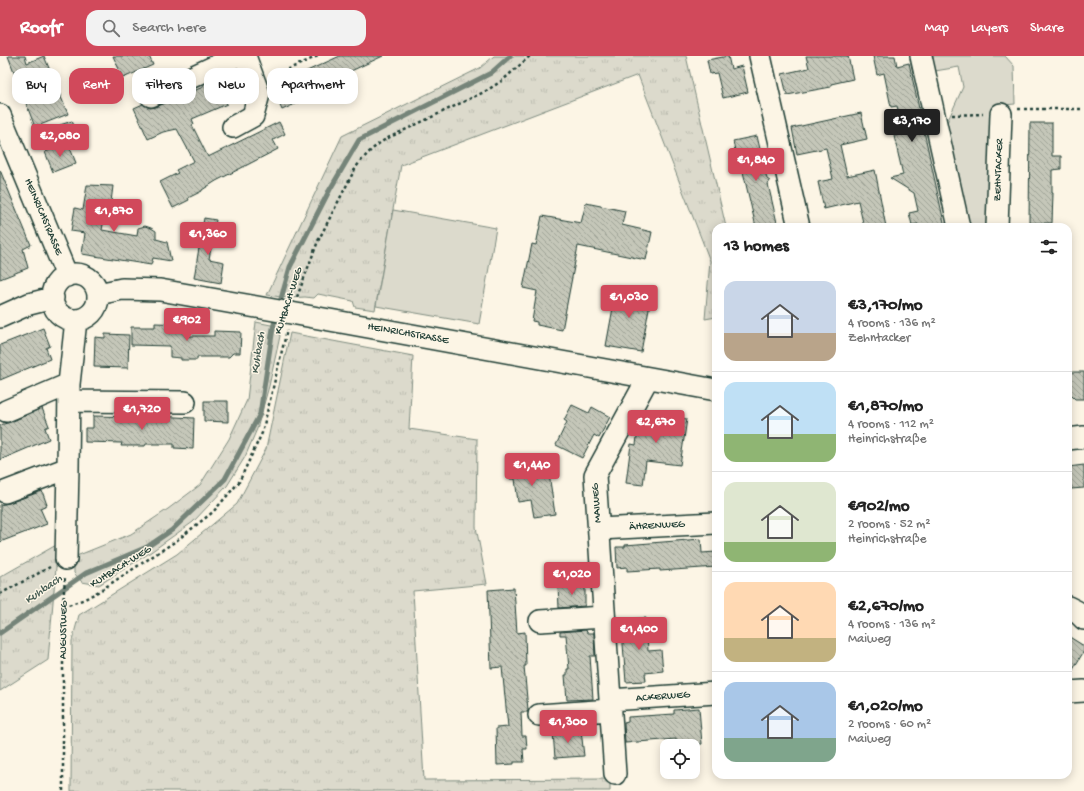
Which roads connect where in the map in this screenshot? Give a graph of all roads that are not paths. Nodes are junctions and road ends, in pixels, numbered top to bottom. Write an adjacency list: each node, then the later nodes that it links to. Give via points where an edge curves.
1 (237, 56): 5 (street)
2 (245, 56): 8 (street, via 257,89 253,116)
3 (760, 56): 9 (street)
4 (921, 56): 10 (street)
5 (196, 75)
6 (1001, 114): 11 (street, ZEHNTACKER)
7 (0, 115): 12 (street, HEINRICHSTRASSE)
8 (233, 127)
9 (797, 223)
10 (958, 223)
11 (997, 223)
12 (67, 276): 13 (street, via 75,274 90,280 96,286); 14 (street, via 58,283)
13 (98, 294): 16 (street, via 98,304 93,312 86,318); 17 (street, HEINRICHSTRASSE, via 122,290 160,290)
14 (53, 298): 15 (street, via 29,304); 16 (street, via 54,305 63,316)
15 (0, 317)
16 (76, 320): 19 (street)
17 (648, 378): 18 (street, HEINRICHSTRASSE); 25 (street, MAIWEG, via 595,475)
18 (712, 389)
19 (69, 393): 20 (street); 21 (street); 22 (street)
20 (185, 402)
21 (6, 411)
22 (68, 468): 23 (street); 26 (street)
23 (5, 492)
24 (712, 523): 25 (street, ÄHRENWEG)
25 (599, 529): 28 (street, MAIWEG)
26 (66, 559)
27 (1072, 609): 29 (street)
28 (604, 617): 30 (street); 34 (street, MAIWEG)
29 (1084, 619)
30 (540, 621)
31 (1072, 692): 32 (street)
32 (1084, 692)
33 (712, 693): 34 (street, ACKERWEG)
34 (610, 705): 35 (street); 36 (street, MAIWEG)
35 (539, 715)
36 (615, 774)

